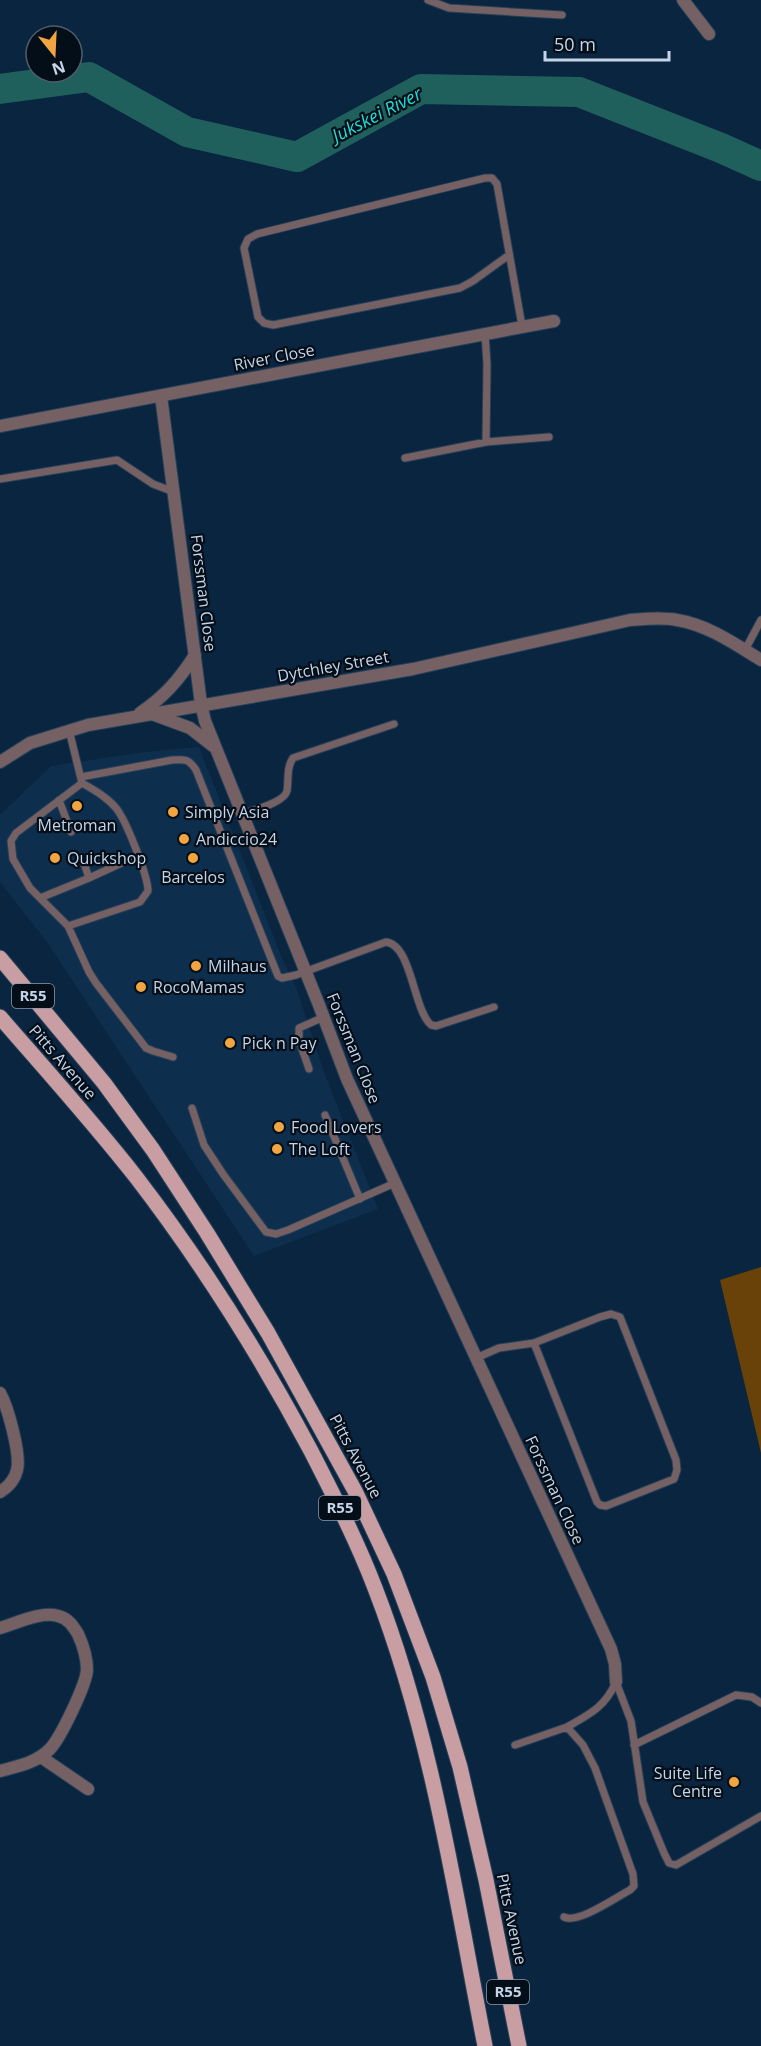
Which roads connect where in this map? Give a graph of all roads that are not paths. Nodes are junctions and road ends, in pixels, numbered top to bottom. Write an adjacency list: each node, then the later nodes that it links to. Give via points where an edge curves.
1 (428, 0): 3 (lane, via 449,8)
2 (683, 0): 4 (street)
3 (562, 15)
4 (709, 34)
5 (509, 255): 5 (lane, via 460,288 273,325 258,317 244,248 248,239 257,234 492,178); 7 (lane)
6 (554, 321): 7 (street, River Close)
7 (522, 326): 8 (street, River Close)
8 (485, 334): 9 (street, River Close); 12 (lane)
9 (161, 396): 10 (street, River Close); 15 (street, Forssman Close)
10 (0, 426)
11 (549, 437): 12 (lane)
12 (486, 442): 13 (lane)
13 (405, 458)
14 (0, 479): 15 (lane, via 117,460 153,484)
15 (174, 492): 18 (street, Forssman Close)
16 (761, 620): 17 (lane)
17 (745, 650): 19 (street, Dytchley Street); 20 (street, Dytchley Street, via 716,633 677,620 630,620 413,669)
18 (195, 656): 20 (street, Forssman Close); 22 (street, via 177,683)
19 (761, 660)
20 (201, 704): 21 (street, Dytchley Street); 25 (street, Forssman Close)
21 (150, 713): 22 (street, Dytchley Street); 25 (street, via 190,728)
22 (136, 716): 24 (street, Dytchley Street)
23 (394, 724): 29 (lane, via 292,758 287,793 282,799)
24 (69, 730): 26 (street, Dytchley Street, via 30,743); 27 (lane)
25 (214, 746): 29 (street, Forssman Close)
26 (0, 762)
27 (82, 780): 28 (lane); 31 (lane, via 117,809); 37 (lane, via 172,760 191,762 274,970 282,978)
28 (59, 800): 30 (lane); 34 (lane, via 11,841 13,859)
29 (242, 814): 37 (street, Forssman Close)
30 (71, 832)
31 (137, 856): 33 (lane); 35 (lane, via 148,886 145,898)
32 (84, 863): 33 (lane)
33 (89, 878): 34 (lane)
34 (40, 897): 35 (lane)
35 (68, 926): 41 (lane, via 89,972 141,1041 153,1051)
36 (3, 960): 63 (main road, Pitts Avenue / R55, via 104,1083 153,1150 268,1334 360,1501 394,1574 433,1677 460,1767)
37 (306, 971): 38 (lane, via 391,942 402,956 431,1025); 40 (street, Forssman Close)
38 (494, 1007)
39 (0, 1017): 62 (main road, Pitts Avenue / R55, via 136,1177 210,1279 282,1396 335,1498 375,1588 408,1686 431,1773)
40 (324, 1017): 42 (lane, via 299,1029); 45 (street, Forssman Close, via 347,1079)
41 (173, 1057)
42 (309, 1069)
43 (192, 1108): 46 (lane, via 204,1145 266,1232 288,1230)
44 (325, 1115): 46 (lane)
45 (395, 1183): 46 (lane); 48 (street, Forssman Close)
46 (360, 1198)
47 (534, 1342): 47 (lane, via 600,1505 674,1479 678,1470 676,1460 621,1317 600,1317); 48 (lane, via 500,1348)
48 (476, 1358): 52 (street, Forssman Close, via 611,1648)
49 (0, 1393): 50 (street, via 9,1413 18,1469)
50 (0, 1492)
51 (0, 1628): 57 (street, via 37,1617 60,1616 74,1627 81,1641 86,1657 85,1681 59,1736)
52 (616, 1682): 54 (lane, via 595,1711); 56 (lane, via 631,1721)
53 (761, 1703): 56 (lane, via 752,1696 736,1695)
54 (567, 1727): 55 (lane); 61 (lane, via 583,1745 595,1768 634,1886 579,1917)
55 (515, 1745)
56 (634, 1745): 60 (lane, via 643,1802 669,1863 676,1865)
57 (41, 1757): 58 (street); 59 (street)
58 (0, 1771)
59 (88, 1789)
60 (761, 1816)
61 (564, 1917)
62 (485, 2046)
63 (519, 2046)

